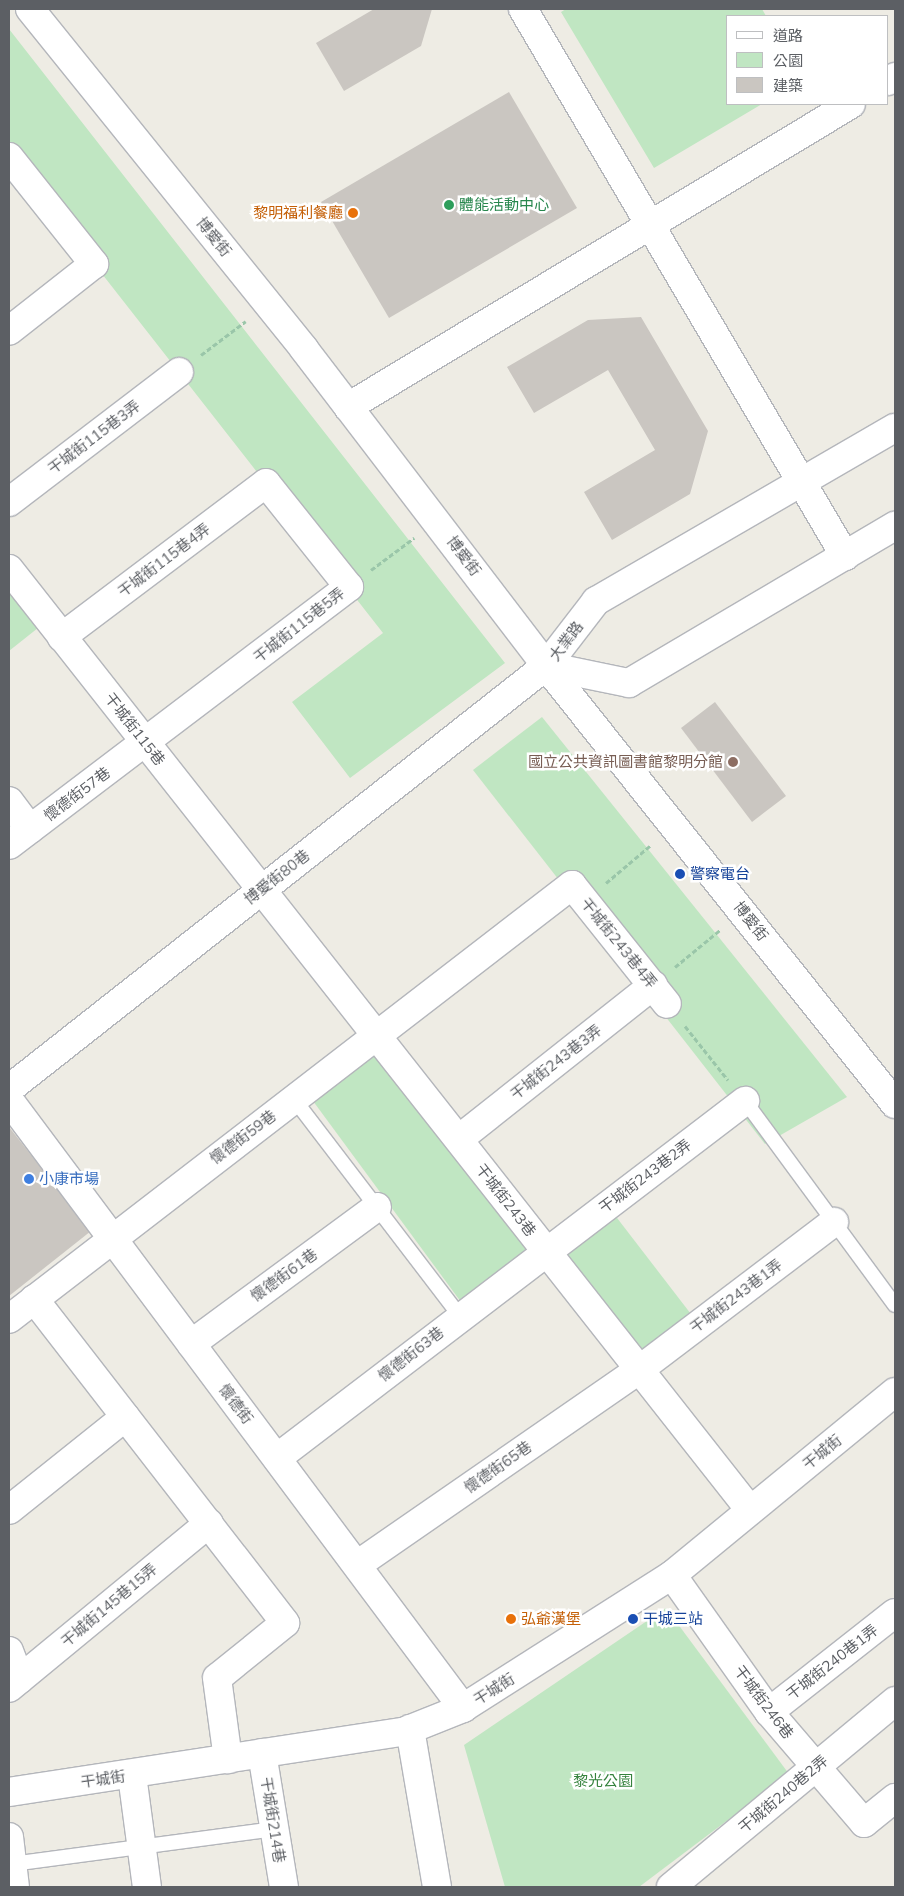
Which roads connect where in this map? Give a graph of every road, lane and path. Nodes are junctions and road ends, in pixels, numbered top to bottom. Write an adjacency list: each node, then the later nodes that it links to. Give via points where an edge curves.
1 (30, 9): 6 (street, 博愛街)
2 (523, 9): 5 (street)
3 (849, 105): 5 (street)
4 (9, 156): 7 (street, via 94,264)
5 (650, 225): 9 (street); 11 (street)
6 (268, 304): 8 (path); 9 (street, 博愛街)
7 (9, 331)
8 (179, 372): 13 (street, 干城街115巷3弄)
9 (348, 407): 14 (street, 博愛街)
10 (895, 428): 11 (street, 大業路)
11 (804, 482): 16 (street); 20 (street, 大業路, via 596,601)
12 (266, 483): 18 (street, 干城街115巷5弄); 19 (street, 干城街115巷4弄)
13 (9, 502)
14 (437, 521): 18 (path); 20 (street, 博愛街)
15 (895, 526): 16 (street, 大業路)
16 (845, 556): 20 (street, 大業路, via 629,683)
17 (9, 569): 19 (street, 干城街115巷)
18 (349, 587): 21 (street, 干城街115巷5弄)
19 (62, 637): 21 (street, 干城街115巷)
20 (546, 666): 23 (street, 博愛街); 26 (street, 博愛街80巷)
21 (145, 743): 24 (street, 懷德街57巷); 26 (street, 干城街115巷)
22 (9, 801): 24 (street)
23 (676, 825): 27 (path); 28 (street, 博愛街)
24 (30, 828): 25 (street, 懷德街57巷)
25 (9, 845)
26 (260, 890): 30 (street, 干城街243巷); 31 (street, 博愛街80巷)
27 (585, 901): 29 (street, 干城街243巷4弄); 30 (street, 干城街243巷4弄, via 572,885)
28 (743, 911): 29 (path); 35 (street, 博愛街)
29 (660, 995): 34 (path, 干城街243巷4弄); 36 (street, 干城街243巷3弄)
30 (375, 1036): 32 (street, 懷德街59巷); 36 (street, 干城街243巷)
31 (9, 1089)
32 (294, 1099): 37 (lane); 39 (street, 懷德街59巷)
33 (9, 1100): 39 (street, 懷德街)
34 (745, 1101): 38 (lane); 40 (street, 干城街243巷2弄)
35 (895, 1104)
36 (459, 1139): 40 (street, 干城街243巷)
37 (377, 1207): 43 (lane); 45 (street, 懷德街61巷)
38 (834, 1222): 42 (lane); 46 (street, 干城街243巷1弄)
39 (111, 1237): 41 (street, 懷德街59巷); 45 (street, 懷德街)
40 (545, 1251): 43 (street, 懷德街63巷); 46 (street, 干城街243巷)
41 (34, 1299): 44 (street, 懷德街59巷); 48 (street)
42 (895, 1305)
43 (460, 1316): 49 (street, 懷德街63巷)
44 (9, 1319)
45 (191, 1344): 49 (street, 懷德街)
46 (639, 1370): 51 (street, 干城街243巷); 53 (street, 懷德街65巷)
47 (895, 1392): 51 (street, 干城街)
48 (125, 1417): 50 (street); 52 (street)
49 (277, 1458): 53 (street, 懷德街)
50 (9, 1510)
51 (750, 1510): 54 (street, 干城街)
52 (209, 1522): 57 (street, 干城街145巷15弄); 63 (street, via 285,1623 217,1678)
53 (357, 1565): 59 (street, 懷德街)
54 (672, 1576): 59 (street, 干城街); 60 (street, 干城街246巷)
55 (895, 1613): 60 (street, 干城街240巷1弄)
56 (9, 1651): 57 (street)
57 (15, 1683)
58 (895, 1701): 64 (street, 干城街240巷2弄)
59 (463, 1708): 61 (street, 干城街)
60 (769, 1712): 64 (street, 干城街246巷)
61 (410, 1729): 62 (street, 干城街); 73 (street)
62 (262, 1753): 63 (street, 干城街); 68 (street, 干城街214巷)
63 (228, 1758): 65 (street, 干城街)
64 (814, 1767): 67 (street, 干城街246巷, via 864,1823); 74 (street, 干城街240巷2弄)
65 (132, 1775): 66 (street, 干城街); 69 (street)
66 (9, 1792)
67 (895, 1798)
68 (275, 1829): 69 (lane); 72 (street, 干城街214巷)
69 (142, 1846): 70 (lane); 71 (street)
70 (12, 1863)
71 (147, 1887)
72 (284, 1887)
73 (437, 1887)
74 (671, 1887)

